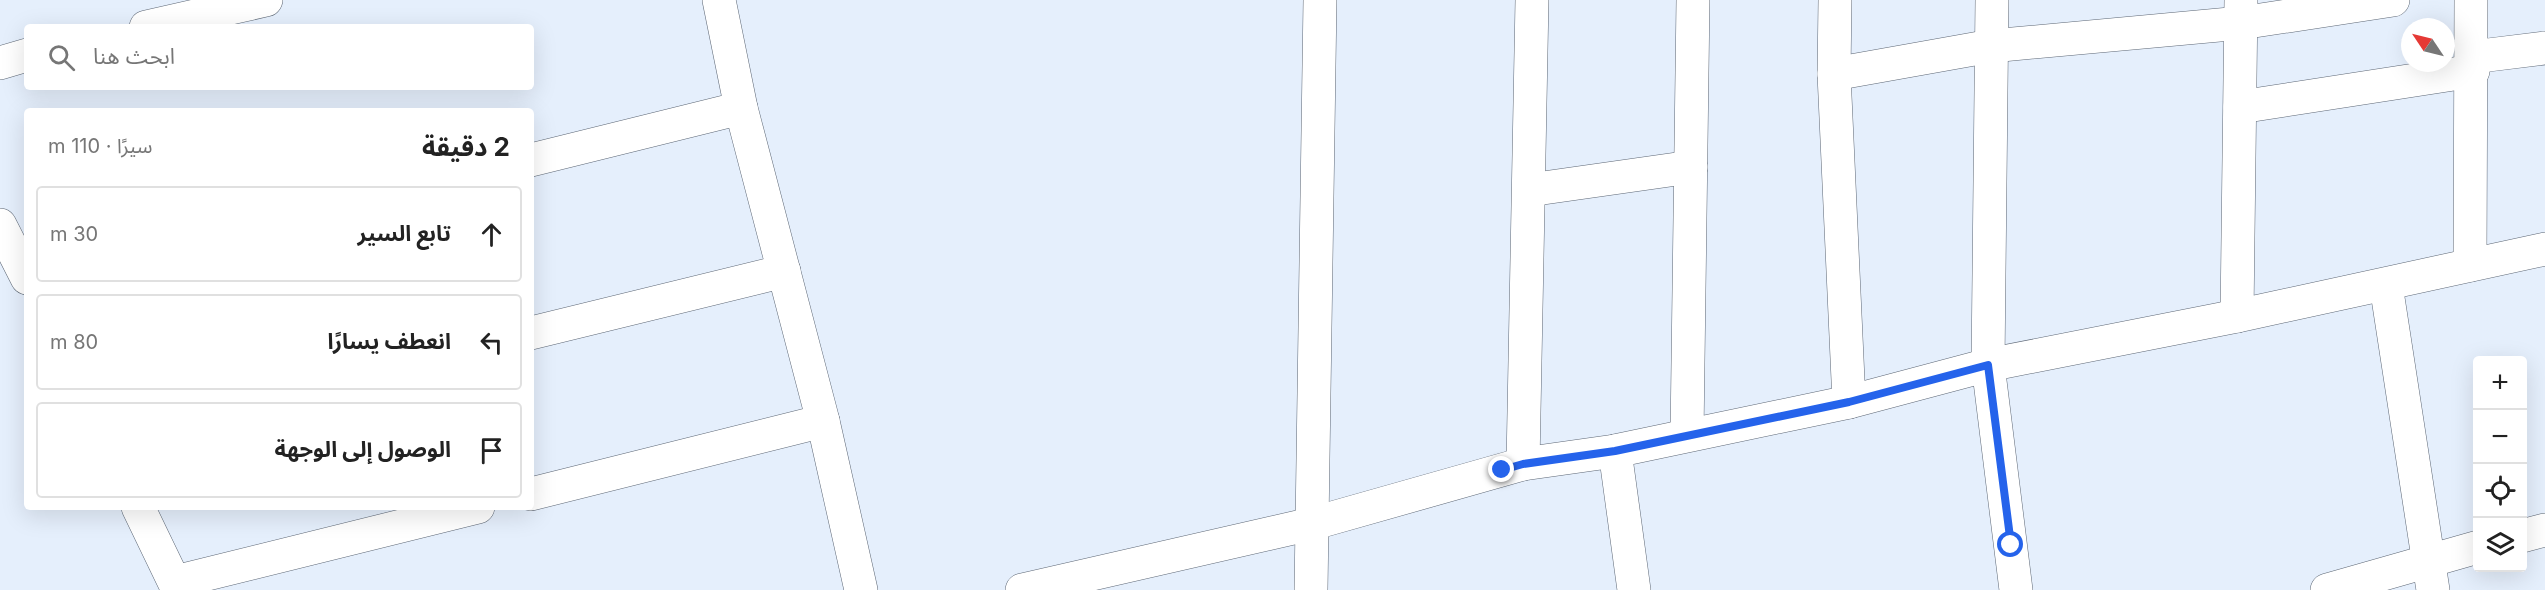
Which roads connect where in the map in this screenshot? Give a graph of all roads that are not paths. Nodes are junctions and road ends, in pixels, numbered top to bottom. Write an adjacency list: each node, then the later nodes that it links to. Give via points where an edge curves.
1 (266, 0): 11 (street)
2 (719, 0): 19 (street)
3 (1320, 0): 40 (street)
4 (1532, 0): 22 (street)
5 (1693, 0): 21 (street)
6 (1835, 0): 17 (street)
7 (1992, 0): 12 (street)
8 (2393, 0): 10 (street)
9 (2471, 0): 16 (street)
10 (2241, 12): 12 (street); 18 (street)
11 (159, 24)
12 (1991, 46): 17 (street); 31 (street)
13 (2545, 48): 16 (street)
14 (24, 56): 15 (street)
15 (0, 63)
16 (2473, 64): 18 (street); 25 (street)
17 (1834, 74): 32 (street)
18 (2240, 107): 29 (street)
19 (741, 108): 20 (street); 26 (street)
20 (534, 159)
21 (1691, 167): 22 (street); 34 (street)
22 (1528, 190): 36 (street)
23 (2, 234): 27 (street)
24 (2545, 249): 25 (street)
25 (2470, 265): 28 (street)
26 (784, 271): 30 (street); 33 (street)
27 (24, 273)
28 (2386, 285): 29 (street); 44 (street)
29 (2237, 316): 31 (street)
30 (534, 332)
31 (1988, 365): 32 (street); 50 (street)
32 (1849, 402): 34 (street)
33 (823, 421): 37 (street); 46 (street)
34 (1687, 435): 35 (street)
35 (1615, 451): 36 (street); 49 (street)
36 (1523, 464): 40 (street)
37 (534, 493)
38 (139, 510): 45 (street)
39 (467, 510): 45 (street)
40 (1311, 524): 47 (street); 48 (street)
41 (2545, 530): 42 (street)
42 (2527, 535)
43 (2473, 550): 44 (street)
44 (2431, 575): 51 (street)
45 (177, 586)
46 (861, 590)
47 (1022, 590)
48 (1311, 590)
49 (1634, 590)
50 (2016, 590)
51 (2327, 590)

